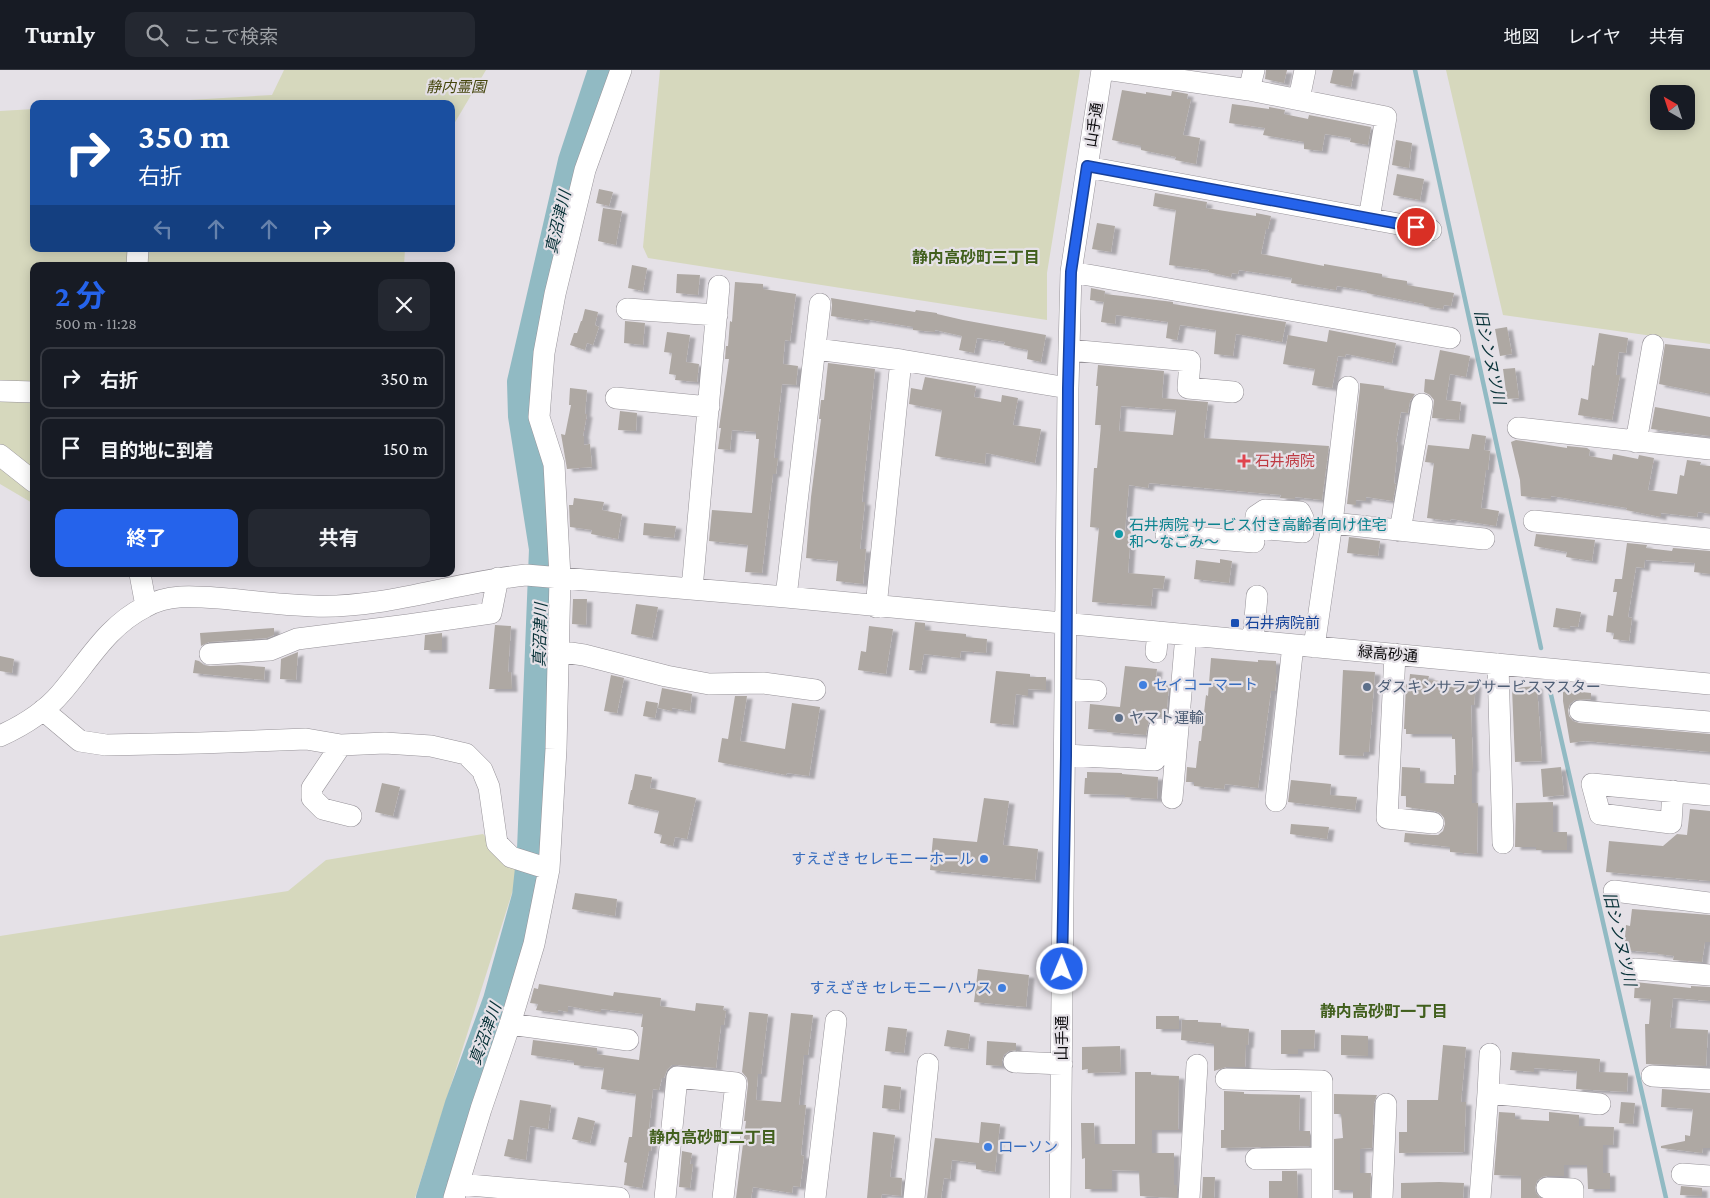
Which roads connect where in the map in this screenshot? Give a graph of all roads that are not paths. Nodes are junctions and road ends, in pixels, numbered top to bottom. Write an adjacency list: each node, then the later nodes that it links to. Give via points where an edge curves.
1 (621, 70): 40 (street, via 585,170 544,353 540,417 554,464)
2 (1102, 70): 7 (street, 山手通)
3 (1112, 70): 5 (street)
4 (1305, 70): 6 (street)
5 (1251, 80): 6 (street)
6 (1299, 99): 8 (street, via 1386,117)
7 (1087, 166): 8 (street); 10 (street, 山手通)
8 (1369, 218): 9 (street)
9 (1431, 230)
10 (1071, 272): 15 (street); 18 (street, 山手通)
11 (719, 286): 14 (street)
12 (820, 304): 17 (street)
13 (627, 309): 14 (street)
14 (717, 315): 27 (street)
15 (1450, 338)
16 (1653, 345): 29 (street)
17 (816, 349): 19 (street); 45 (street)
18 (1069, 350): 21 (street, 山手通); 24 (street, via 1190,361 1188,388)
19 (901, 360): 21 (street); 47 (street)
20 (1348, 387): 34 (street)
21 (1068, 388): 48 (street, 山手通)
22 (0, 391): 23 (street)
23 (30, 392)
24 (1233, 392)
25 (616, 398): 27 (street)
26 (1422, 404): 35 (street)
27 (709, 407): 43 (street)
28 (1518, 428): 29 (street)
29 (1636, 442): 30 (street)
30 (1710, 449)
31 (0, 455): 32 (street)
32 (30, 479)
33 (1534, 521): 38 (street)
34 (1332, 523): 35 (street); 52 (street)
35 (1400, 531): 39 (street)
36 (1303, 532): 37 (street, via 1300,512 1265,510 1256,516 1254,535)
37 (1166, 535)
38 (1710, 539)
39 (1484, 540)
40 (556, 576): 42 (street, 緑高砂通); 43 (street, 緑高砂通); 53 (street)
41 (141, 577): 46 (street)
42 (498, 578): 46 (street, 緑高砂通, via 360,604 314,606 190,596 167,598); 54 (street, via 491,613 296,639 270,650)
43 (692, 589): 45 (street, 緑高砂通)
44 (1257, 596): 50 (street)
45 (786, 597): 47 (street, 緑高砂通)
46 (146, 606): 61 (street, 緑高砂通, via 112,630)
47 (876, 607): 48 (street, 緑高砂通)
48 (1067, 624): 49 (street, 緑高砂通, via 1157,642); 58 (street, 山手通)
49 (1186, 635): 50 (street, 緑高砂通); 70 (street)
50 (1253, 641): 51 (street, 緑高砂通)
51 (1293, 645): 52 (street, 緑高砂通); 71 (street)
52 (1314, 647): 55 (street, 緑高砂通)
53 (557, 650): 59 (street, via 709,684 763,683); 75 (street, via 556,749)
54 (210, 654)
55 (1395, 654): 56 (street, 緑高砂通); 73 (street, via 1387,818)
56 (1498, 664): 57 (street, 緑高砂通); 74 (street)
57 (1710, 684)
58 (1066, 689): 60 (street); 67 (street, 山手通)
59 (814, 690)
60 (1096, 691)
61 (43, 710): 65 (street, 緑高砂通, via 17,729); 66 (street, via 80,741 106,745 306,739)
62 (1580, 711): 63 (street)
63 (1710, 722)
64 (1159, 729): 67 (street, via 1155,760)
65 (0, 736)
66 (341, 745): 72 (street, via 312,788 312,798 324,809); 75 (street, via 431,746 466,754 482,770 489,788 497,844 512,857)
67 (1066, 756): 86 (street, 山手通)
68 (1673, 791): 69 (street)
69 (1710, 795)
70 (1172, 798)
71 (1276, 801)
72 (351, 816)
73 (1433, 823)
74 (1503, 843)
75 (545, 868): 81 (street, via 534,944)
76 (1614, 891): 77 (street)
77 (1710, 903)
78 (1635, 969): 79 (street)
79 (1710, 975)
80 (836, 1021): 103 (street)
81 (510, 1024): 82 (street); 99 (street)
82 (628, 1040)
83 (1490, 1054): 91 (street)
84 (1014, 1062): 86 (street)
85 (928, 1064): 104 (street)
86 (1062, 1064): 105 (street, 山手通)
87 (1197, 1065): 106 (street)
88 (1652, 1076): 90 (street)
89 (1226, 1079): 94 (street, via 1322,1081)
90 (1710, 1079)
91 (1488, 1092): 93 (street); 109 (street)
92 (1386, 1104): 108 (street)
93 (1600, 1104)
94 (1322, 1158): 95 (street); 107 (street)
95 (1256, 1159)
96 (1682, 1174): 97 (street)
97 (1710, 1176)
98 (1546, 1188): 110 (street, via 1573,1189)
99 (456, 1191): 100 (street)
100 (619, 1198)
101 (665, 1198): 102 (street, via 678,1077 736,1083)
102 (723, 1198)
103 (815, 1198)
104 (914, 1198)
105 (1060, 1198)
106 (1190, 1198)
107 (1322, 1198)
108 (1382, 1198)
109 (1480, 1198)
110 (1573, 1198)

